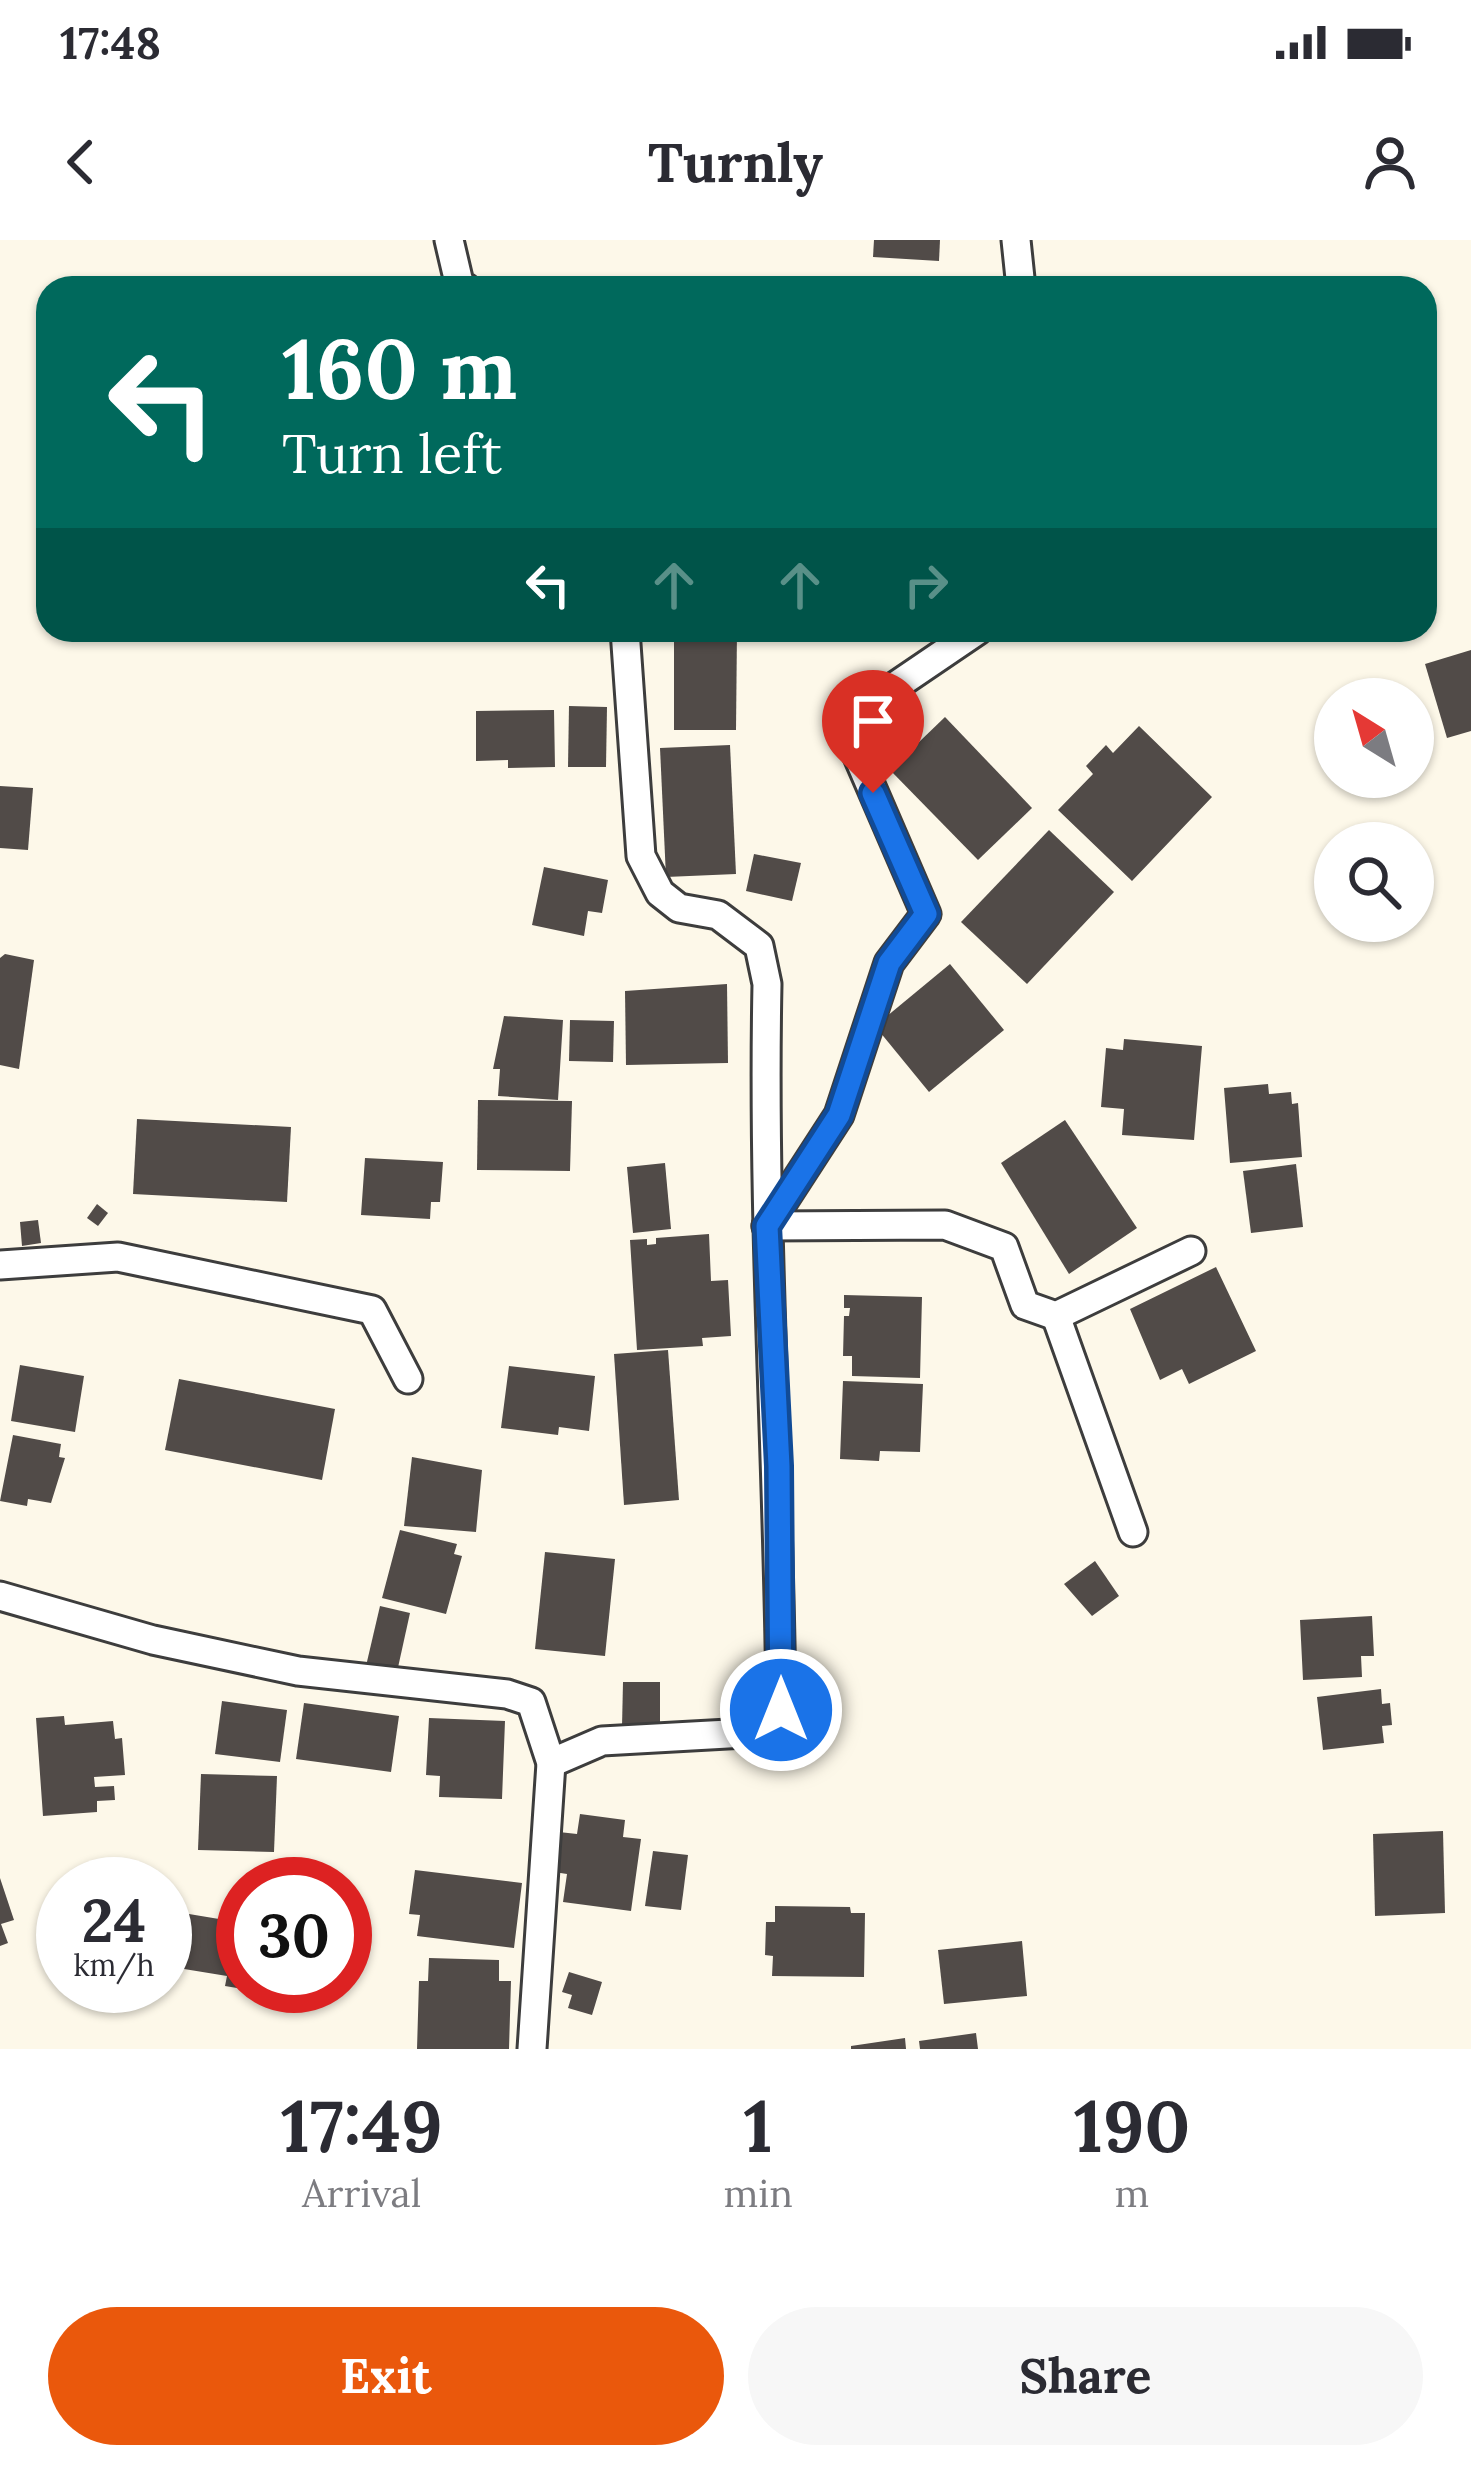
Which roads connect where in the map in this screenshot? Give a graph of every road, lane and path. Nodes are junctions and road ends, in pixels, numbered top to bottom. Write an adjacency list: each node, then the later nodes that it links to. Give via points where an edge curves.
1 (449, 240): 3 (street)
2 (1016, 240): 4 (street)
3 (457, 276)
4 (1020, 276)
5 (626, 642): 7 (street, via 641,856 660,893 679,908 718,915 759,946 767,984)
6 (959, 642): 7 (street, via 868,704 856,752 926,914 889,963 839,1115)
7 (767, 1226): 10 (street, via 945,1225 1004,1247 1024,1305); 14 (street, via 781,1710 765,1732 602,1741)
8 (1191, 1251): 10 (street)
9 (0, 1265): 11 (street, via 118,1257 372,1310)
10 (1056, 1316): 12 (street)
11 (408, 1379)
12 (1133, 1532)
13 (0, 1595): 14 (street, via 298,1671 508,1694 531,1702)
14 (551, 1763): 15 (street)
15 (532, 2049)

